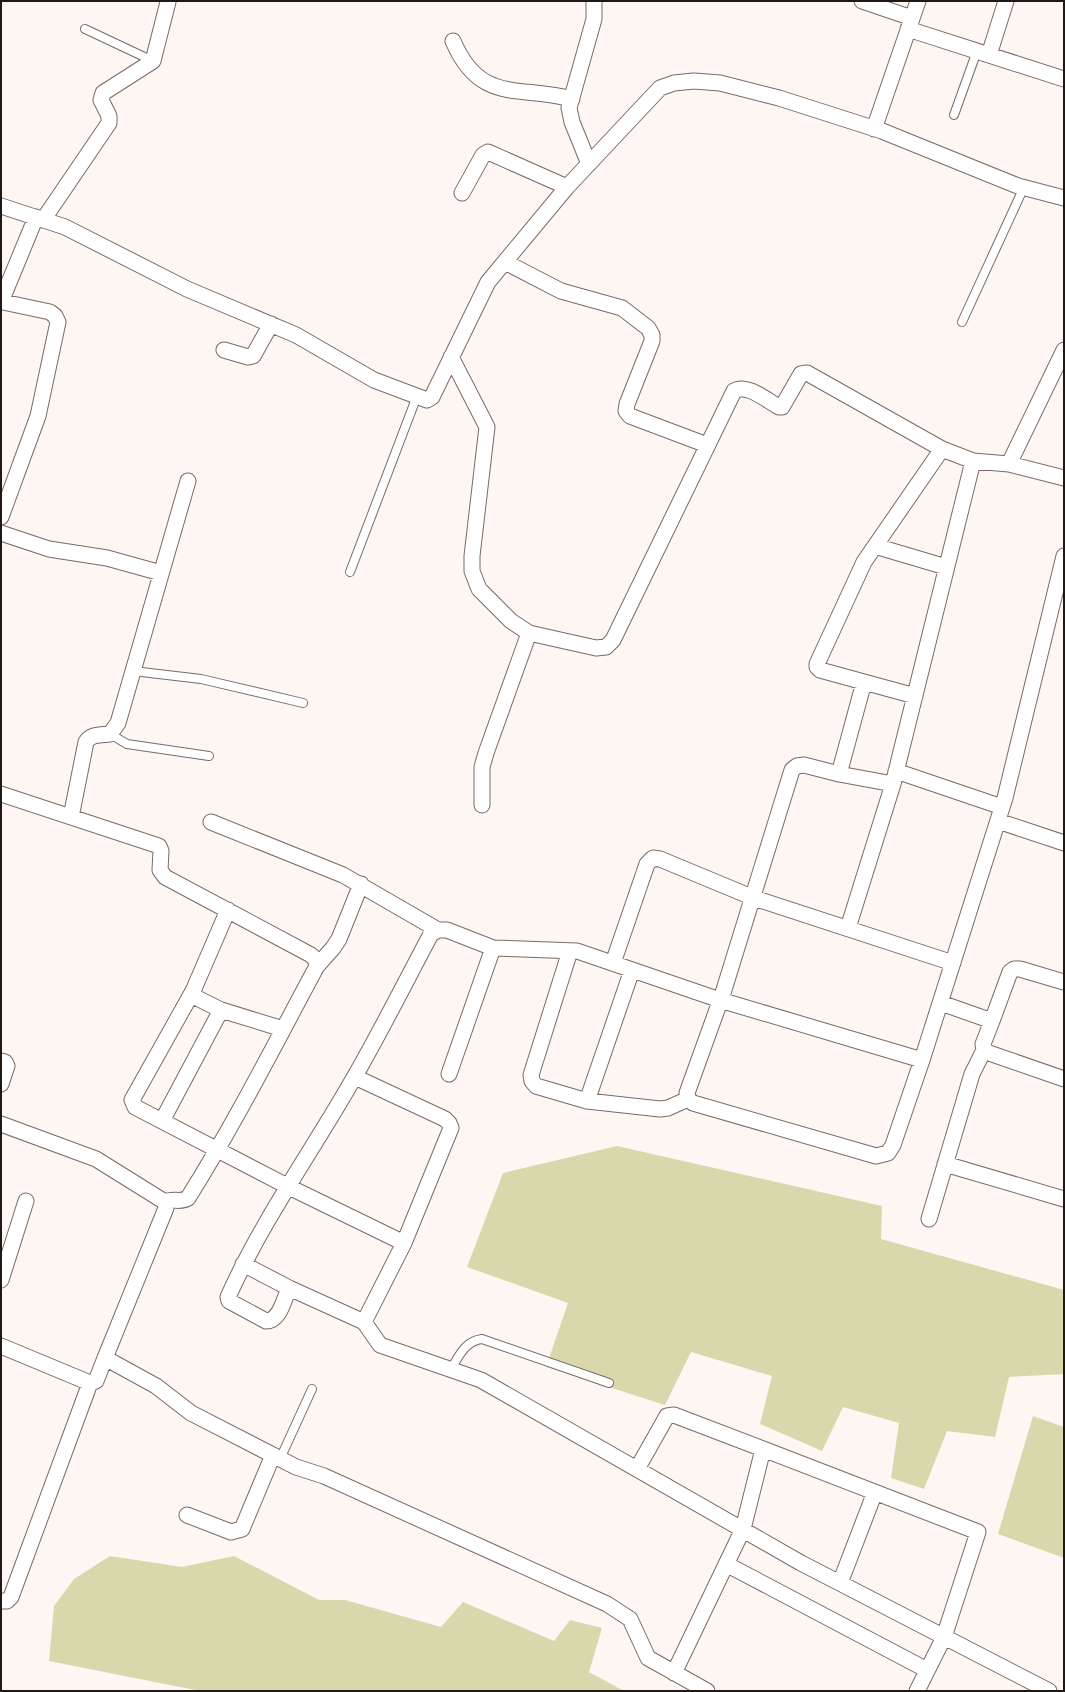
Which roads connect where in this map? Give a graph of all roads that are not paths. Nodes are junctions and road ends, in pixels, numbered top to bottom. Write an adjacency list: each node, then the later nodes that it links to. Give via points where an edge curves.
1 (594, 1): 12 (street, via 594,19)
2 (862, 1): 6 (street)
3 (918, 1): 6 (street)
4 (1006, 1): 9 (street)
5 (168, 2): 10 (street)
6 (910, 23): 9 (street); 14 (street)
7 (85, 29): 10 (lane)
8 (453, 41): 12 (street, via 468,70 480,80 515,92 553,94)
9 (983, 53): 11 (street); 13 (lane)
10 (153, 61): 21 (street, via 103,93 101,100 109,116 109,123)
11 (1063, 75)
12 (572, 99): 15 (street, via 569,115)
13 (954, 115)
14 (874, 129): 15 (street, via 779,98 720,83 694,81 660,88); 17 (street)
15 (589, 164): 16 (street)
16 (567, 188): 18 (street, via 488,152 484,154); 22 (street)
17 (1024, 188): 19 (street); 24 (lane)
18 (462, 193)
19 (1064, 198)
20 (1, 206): 21 (street)
21 (40, 219): 23 (street, via 2,297); 25 (street, via 65,227 187,289)
22 (505, 262): 28 (street, via 488,282); 30 (street, via 561,290 622,308 648,328 652,342 626,411 630,416)
23 (2, 303): 36 (street, via 50,312 58,322 38,416)
24 (962, 322)
25 (271, 324): 26 (street, via 253,356); 29 (street, via 296,335 374,380)
26 (224, 350)
27 (1064, 350): 33 (street)
28 (451, 357): 29 (street, via 430,399); 43 (street, via 487,426 472,571 479,589 490,602)
29 (417, 396): 41 (lane)
30 (707, 445): 31 (street, via 734,392 739,388 782,407 801,374 808,373); 43 (street, via 613,640 606,647 596,648)
31 (942, 449): 32 (street); 38 (street)
32 (973, 461): 33 (street); 40 (street)
33 (1009, 464): 34 (street)
34 (1064, 478)
35 (188, 481): 42 (street)
36 (1, 517)
37 (1, 533): 42 (street, via 49,549 107,558)
38 (875, 546): 40 (street); 45 (street, via 864,562 817,664 820,670)
39 (1064, 556): 54 (street)
40 (946, 567): 46 (street)
41 (350, 572)
42 (161, 573): 44 (street)
43 (529, 633): 53 (street, via 482,767)
44 (133, 671): 47 (lane, via 201,679); 48 (street, via 118,723)
45 (864, 682): 46 (street); 50 (street)
46 (915, 696): 51 (street)
47 (303, 703)
48 (110, 734): 49 (lane, via 127,744); 55 (street, via 95,735 86,742)
49 (209, 756)
50 (838, 774): 51 (street); 59 (street, via 804,765 792,770)
51 (894, 778): 54 (street); 61 (street)
52 (1, 794): 55 (street)
53 (482, 805)
54 (1000, 814): 57 (street); 66 (street)
55 (71, 817): 60 (street, via 159,846 161,874)
56 (211, 822): 58 (street)
57 (1064, 843)
58 (360, 884): 62 (street); 67 (street, via 339,939)
59 (754, 898): 61 (street); 65 (street, via 653,858 646,864); 71 (street)
60 (228, 910): 67 (street, via 311,955); 70 (street)
61 (848, 928): 66 (street)
62 (438, 930): 63 (street, via 446,930); 80 (street, via 431,934)
63 (493, 948): 64 (street); 79 (street)
64 (570, 951): 65 (street, via 578,951); 84 (street, via 531,1075 536,1086)
65 (613, 963): 68 (street)
66 (953, 963): 72 (street)
67 (317, 966): 75 (street)
68 (632, 970): 71 (street); 84 (street)
69 (1064, 982): 74 (street, via 1014,969 1010,972)
70 (191, 995): 73 (street); 85 (street, via 132,1100 135,1107)
71 (720, 1000): 77 (street); 83 (street, via 687,1093)
72 (941, 1002): 74 (street); 77 (street)
73 (221, 1010): 75 (street); 85 (street)
74 (992, 1021): 76 (street, via 983,1044)
75 (283, 1029): 87 (street)
76 (984, 1050): 81 (street); 88 (street, via 972,1074)
77 (922, 1060): 83 (street, via 893,1145 888,1153 876,1156 693,1103)
78 (1, 1061): 82 (street, via 7,1066)
79 (450, 1074)
80 (355, 1077): 89 (street); 94 (street, via 445,1119 451,1128)
81 (1064, 1079)
82 (1, 1084)
83 (688, 1099): 84 (street, via 660,1109)
84 (586, 1101)
85 (162, 1121): 87 (street)
86 (1, 1124): 92 (street, via 96,1159)
87 (218, 1150): 89 (street); 92 (street, via 185,1201)
88 (945, 1164): 90 (street); 93 (street)
89 (287, 1186): 94 (street); 95 (street)
90 (1064, 1199)
91 (26, 1201): 96 (street)
92 (165, 1202): 100 (street, via 166,1208)
93 (929, 1219)
94 (404, 1243): 98 (street)
95 (243, 1264): 97 (street); 97 (street, via 228,1297 229,1301 266,1321 276,1318)
96 (1, 1280)
97 (289, 1288): 98 (street)
98 (364, 1322): 101 (street, via 380,1345)
99 (1, 1346): 102 (street)
100 (105, 1358): 102 (street, via 96,1381); 106 (street, via 156,1386 190,1413)
101 (450, 1369): 103 (lane, via 467,1344 482,1339); 107 (street, via 481,1380)
102 (90, 1383): 113 (street, via 10,1597 7,1601)
103 (609, 1383)
104 (312, 1389): 106 (lane)
105 (763, 1449): 107 (street, via 674,1415 667,1416); 108 (street); 110 (street)
106 (276, 1457): 109 (street, via 242,1529 231,1532); 116 (street, via 324,1476 607,1604 630,1619 648,1658)
107 (638, 1469): 110 (street)
108 (875, 1492): 112 (street); 114 (street, via 978,1532)
109 (187, 1515)
110 (743, 1529): 111 (street); 112 (street)
111 (726, 1564): 115 (street); 116 (street)
112 (840, 1583): 114 (street)
113 (1, 1601)
114 (944, 1637): 115 (street); 119 (street)
115 (927, 1670): 118 (street)
116 (674, 1673): 117 (street)
117 (707, 1691)
118 (917, 1691)
119 (1048, 1691)

